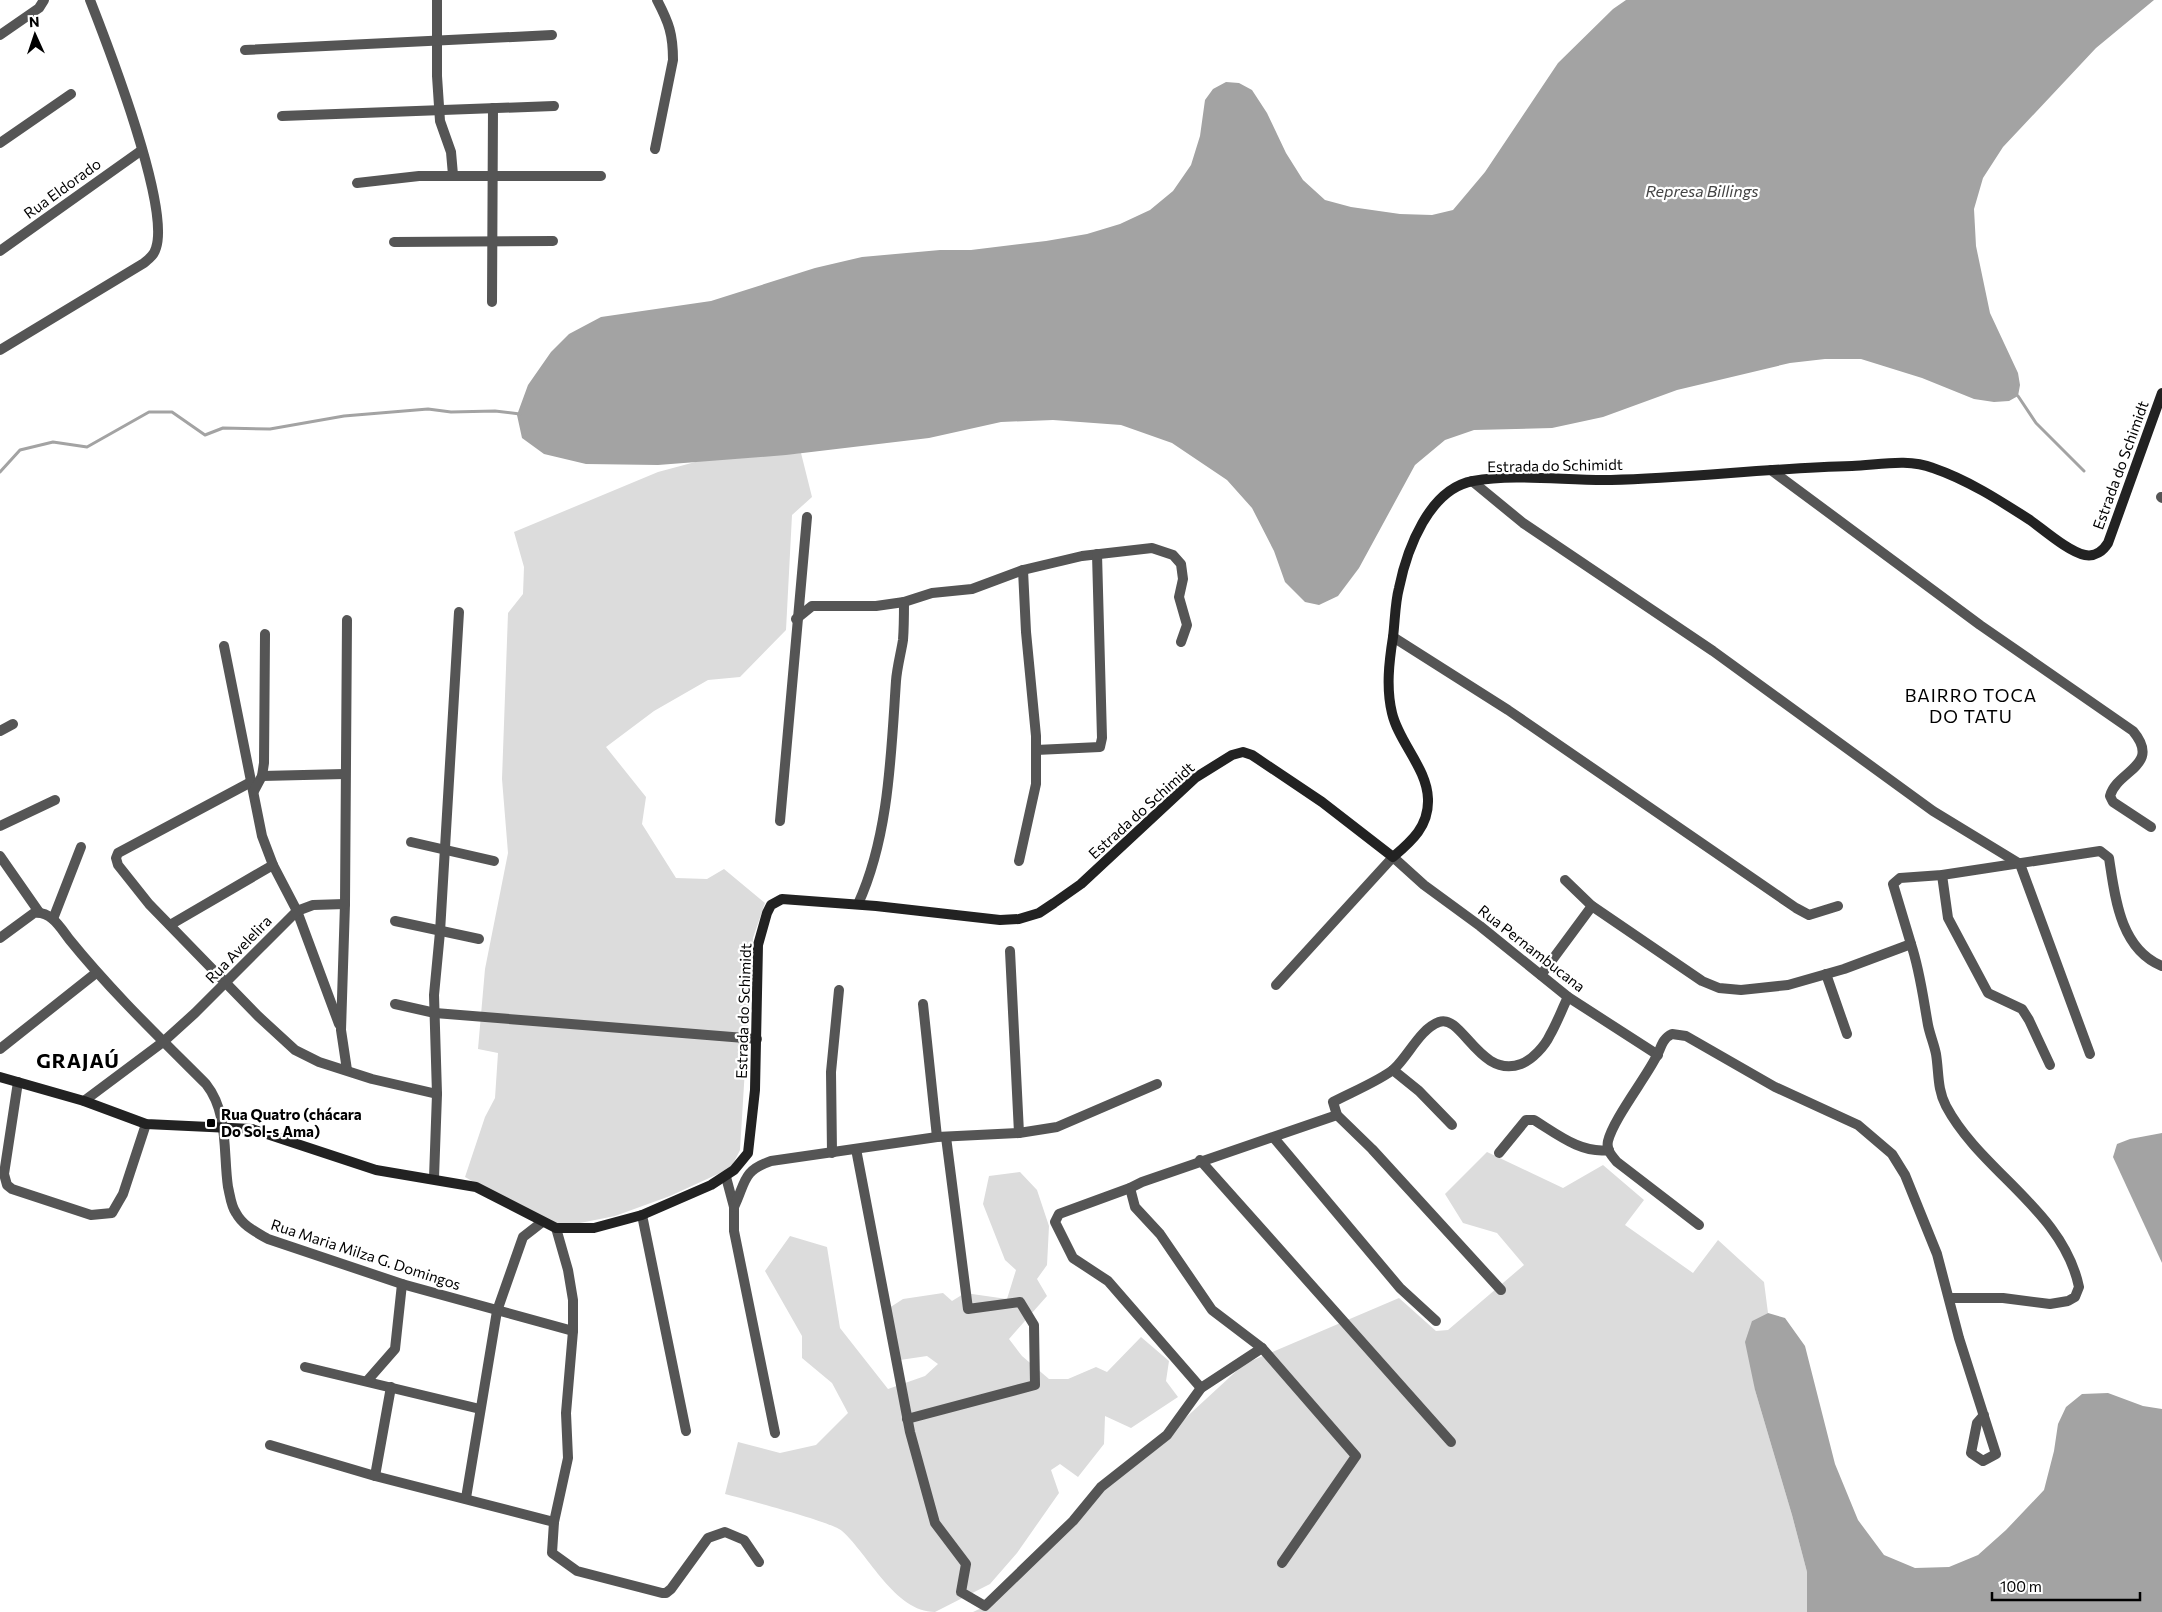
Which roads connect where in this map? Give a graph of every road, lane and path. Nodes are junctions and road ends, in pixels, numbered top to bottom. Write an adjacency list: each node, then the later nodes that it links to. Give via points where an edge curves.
1 (44, 0): 5 (street, via 39,8)
2 (90, 0): 16 (street)
3 (437, 0): 7 (street)
4 (657, 0): 15 (street, via 670,24 673,60)
5 (0, 35)
6 (552, 35): 7 (street)
7 (437, 41): 8 (street); 12 (street)
8 (245, 50)
9 (71, 94): 14 (street)
10 (554, 106): 11 (street)
11 (492, 108): 12 (street); 18 (street)
12 (439, 110): 13 (street); 17 (street, via 452,152)
13 (282, 116)
14 (0, 143)
15 (656, 149)
16 (142, 150): 24 (street, Rua Eldorado); 26 (street, via 157,216 158,232 153,255)
17 (453, 175): 18 (street); 20 (street)
18 (492, 175): 19 (street); 23 (street)
19 (601, 176)
20 (357, 183)
21 (553, 241): 23 (street)
22 (394, 242): 23 (street)
23 (492, 242): 25 (street)
24 (0, 251)
25 (492, 302)
26 (0, 350)
27 (2162, 393): 28 (street, Estrada do Schimidt, via 2108,543 2094,555 2078,552 1995,497 1931,467 1913,463)
28 (1771, 470): 29 (street, Estrada do Schimidt, via 1611,480); 50 (street, via 1980,625 2133,731 2141,741 2142,757 2110,796 2113,802)
29 (1472, 481): 38 (street, Estrada do Schimidt, via 1444,496 1422,523 1398,588); 58 (street, via 1523,523 1713,651 1925,806)
30 (807, 516): 35 (street)
31 (1097, 554): 32 (street); 39 (street, via 1152,548 1173,555 1181,564 1179,597 1187,625); 43 (street, via 1100,747)
32 (1024, 570): 33 (street, via 972,589 932,593); 43 (street)
33 (904, 602): 35 (street, via 876,606 812,606); 63 (street, via 884,818)
34 (460, 612): 53 (street)
35 (796, 619): 48 (street)
36 (347, 620): 44 (street)
37 (265, 634): 45 (street)
38 (1393, 637): 55 (street, Estrada do Schimidt, via 1389,679 1392,713 1428,797 1427,815 1420,830); 65 (street, via 1508,710 1796,908 1808,915)
39 (1181, 642)
40 (224, 646): 46 (street)
41 (13, 724): 42 (street)
42 (0, 731)
43 (1036, 750): 57 (street, via 1036,784)
44 (345, 774): 45 (street); 62 (street)
45 (262, 776): 46 (street)
46 (253, 787): 59 (street, via 262,836); 70 (street, via 116,856 118,865 134,886)
47 (55, 800): 49 (street)
48 (780, 821)
49 (0, 826)
50 (2151, 827)
51 (411, 842): 53 (street)
52 (81, 847): 68 (street)
53 (445, 849): 56 (street); 71 (street)
54 (0, 856): 67 (street)
55 (1393, 857): 63 (street, Estrada do Schimidt, via 1322,802 1243,752 1232,755 1195,778 1081,884 1039,913 1000,920); 79 (street, Rua Pernambucana, via 1424,885); 81 (street)
56 (494, 860)
57 (1019, 861)
58 (2020, 864): 60 (street); 76 (street, via 2100,851 2105,854 2109,858 2120,913 2132,942 2149,961); 92 (street)
59 (273, 865): 66 (street); 70 (street)
60 (1942, 875): 74 (street, via 1900,878 1893,884); 94 (street, via 1948,918 1983,985 1988,993 2022,1009)
61 (1565, 880): 64 (street)
62 (345, 904): 66 (street, via 313,905); 87 (street)
63 (858, 904): 89 (street, Estrada do Schimidt, via 790,898 771,905 758,946)
64 (1592, 906): 78 (street, via 1690,973 1719,988 1741,990 1788,985); 79 (street)
65 (1838, 906)
66 (297, 911): 80 (street, Rua Avelelira); 87 (street)
67 (36, 913): 68 (street, Rua Maria Milza G. Domingos); 72 (street)
68 (53, 919): 77 (street, Rua Maria Milza G. Domingos)
69 (395, 921): 71 (street)
70 (170, 925): 80 (street)
71 (440, 932): 73 (street); 86 (street)
72 (0, 938)
73 (479, 939)
74 (1911, 944): 78 (street); 124 (street, via 1920,971 1939,1089 1945,1105 1964,1132 2052,1230 2079,1287 2075,1298 2050,1304 2002,1298)
75 (1010, 951): 106 (street)
76 (2162, 966)
77 (96, 973): 90 (street, Rua Maria Milza G. Domingos); 91 (street)
78 (1826, 974): 88 (street)
79 (1542, 975): 83 (street, Rua Pernambucana)
80 (227, 983): 90 (street, Rua Avelelira); 95 (street, via 295,1050 319,1062)
81 (1276, 985)
82 (839, 990): 111 (street, via 831,1072)
83 (1568, 996): 93 (street, Rua Pernambucana); 96 (street, via 1550,1037 1526,1062 1509,1068 1497,1066 1456,1027 1441,1021 1431,1027)
84 (395, 1004): 86 (street)
85 (923, 1004): 107 (street)
86 (435, 1013): 89 (street); 100 (street)
87 (341, 1030): 95 (street)
88 (1847, 1034)
89 (757, 1039): 114 (street, Estrada do Schimidt, via 748,1153 742,1164)
90 (163, 1042): 101 (street, Rua Avelelira); 105 (street, Rua Maria Milza G. Domingos, via 214,1094)
91 (0, 1049)
92 (2090, 1054)
93 (1658, 1055): 110 (street, via 1622,1113 1608,1141); 124 (street, via 1667,1036 1686,1036 1775,1087 1858,1125 1878,1140 1892,1154 1905,1175 1937,1254)
94 (2050, 1065)
95 (347, 1070): 100 (street, via 390,1085)
96 (1393, 1070): 102 (street, via 1333,1102); 104 (street)
97 (0, 1077): 98 (street, Estrada do Schimidt)
98 (18, 1082): 101 (street, Estrada do Schimidt); 103 (street, via 4,1174 12,1189 92,1215 112,1213 123,1194)
99 (1157, 1084): 106 (street, via 1057,1127)
100 (437, 1094): 115 (street)
101 (84, 1101): 103 (street, Estrada do Schimidt)
102 (1337, 1115): 108 (street); 123 (street)
103 (146, 1124): 105 (street, Estrada do Schimidt)
104 (1452, 1125)
105 (224, 1127): 115 (street, Estrada do Schimidt, via 252,1129 376,1170); 122 (street, Rua Maria Milza G. Domingos, via 224,1162 230,1196 235,1212 249,1229 268,1240)
106 (1019, 1133): 107 (street)
107 (941, 1137): 109 (street); 135 (street, via 968,1309 1020,1302 1034,1325 1034,1384)
108 (1274, 1138): 113 (street); 126 (street, via 1400,1288)
109 (856, 1149): 111 (street); 135 (street)
110 (1609, 1150): 112 (street, via 1596,1152 1584,1149 1534,1120 1526,1120); 120 (street, via 1617,1162)
111 (832, 1153): 117 (street, via 771,1161 755,1167 746,1176)
112 (1499, 1153)
113 (1200, 1160): 116 (street); 138 (street)
114 (726, 1177): 117 (street); 118 (street, Estrada do Schimidt)
115 (434, 1178): 119 (street, Estrada do Schimidt, via 476,1187)
116 (1130, 1188): 128 (street, via 1136,1207 1160,1234 1212,1310); 132 (street, via 1059,1214 1055,1222 1073,1258 1108,1281)
117 (734, 1207): 137 (street, via 734,1231)
118 (642, 1215): 121 (street, Estrada do Schimidt, via 594,1228); 136 (street)
119 (541, 1223): 121 (street, Estrada do Schimidt); 125 (street, via 523,1237)
120 (1699, 1225)
121 (556, 1228): 127 (street, via 568,1270)
122 (402, 1284): 125 (street, Rua Maria Milza G. Domingos); 130 (street, via 395,1349)
123 (1501, 1290)
124 (1949, 1298): 134 (street)
125 (497, 1311): 127 (street, Rua Maria Milza G. Domingos); 133 (street)
126 (1436, 1321)
127 (574, 1331): 142 (street, via 566,1413 568,1458)
128 (1262, 1348): 132 (street); 144 (street, via 1356,1456)
129 (304, 1367): 130 (street)
130 (367, 1381): 131 (street)
131 (391, 1386): 133 (street); 140 (street)
132 (1201, 1388): 135 (street, via 1167,1435 1101,1488 1073,1521 985,1606 961,1592 966,1564 935,1523)
133 (480, 1409): 141 (street)
134 (1984, 1414)
135 (907, 1418)
136 (686, 1431)
137 (774, 1433)
138 (1451, 1442)
139 (270, 1444): 140 (street)
140 (375, 1476): 141 (street)
141 (466, 1498): 142 (street)
142 (554, 1522): 143 (street, via 552,1553 577,1571 666,1593 708,1538 725,1532 744,1540)
143 (759, 1562)
144 (1282, 1563)

